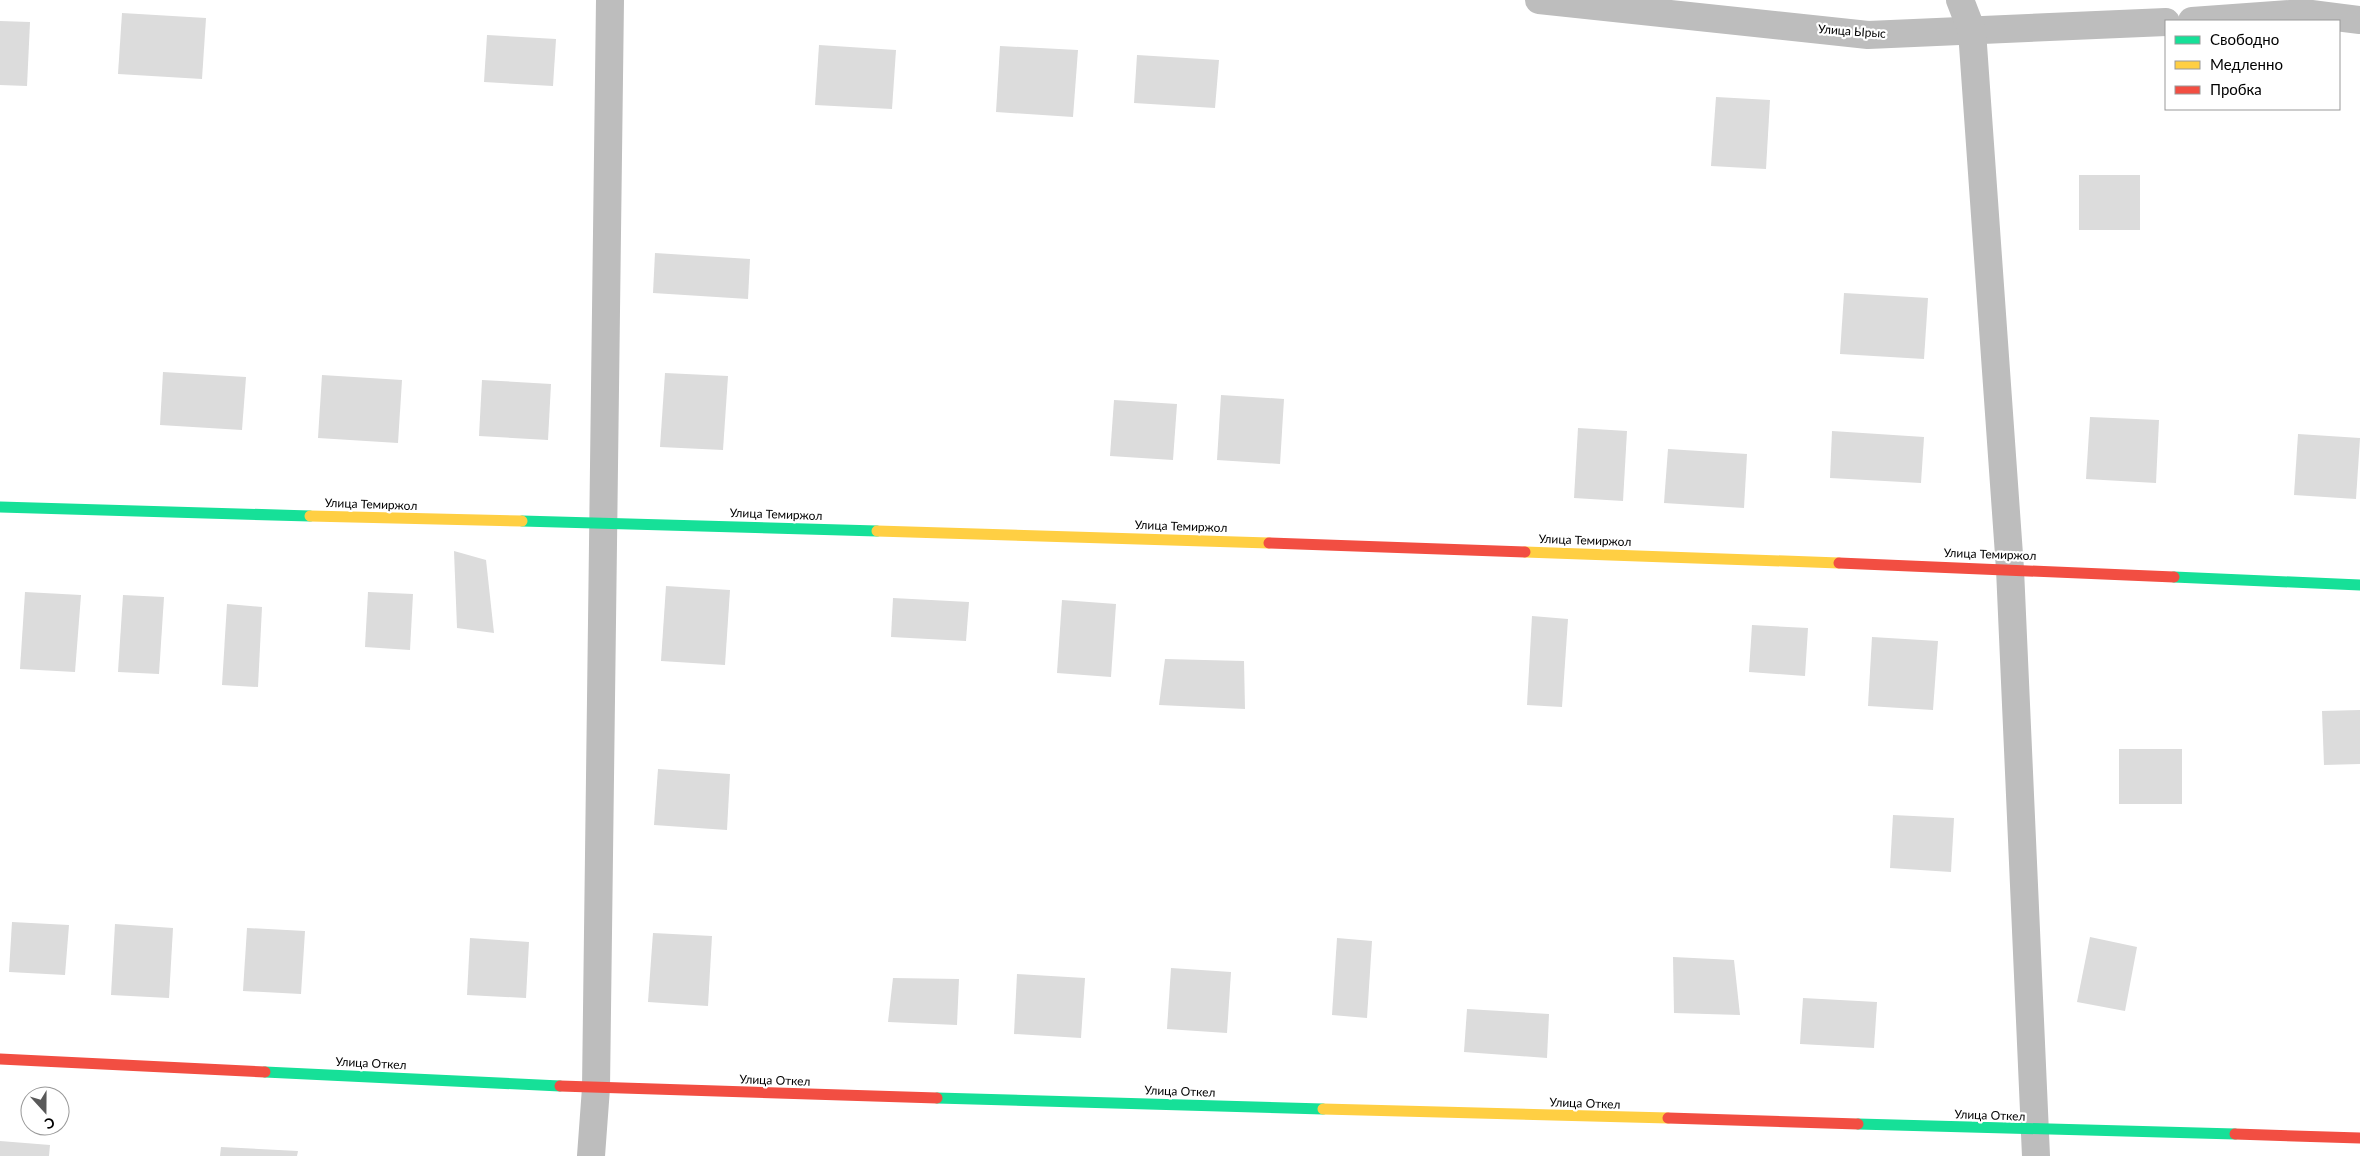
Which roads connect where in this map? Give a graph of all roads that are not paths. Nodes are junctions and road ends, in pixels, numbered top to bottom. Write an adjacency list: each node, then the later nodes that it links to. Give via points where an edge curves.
1 (610, 0): 9 (street)
2 (1539, 0): 7 (street, Улица Ырыс, via 1868,35)
3 (1960, 0): 7 (street)
4 (2206, 20): 5 (street, via 2304,13)
5 (2360, 20)
6 (2165, 22): 7 (street, Улица Ырыс)
7 (1972, 31): 10 (street)
8 (0, 508): 9 (street, Улица Темиржол)
9 (603, 523): 10 (street, Улица Темиржол); 13 (street)
10 (2010, 569): 11 (street, Улица Темиржол); 15 (street)
11 (2360, 585)
12 (0, 1059): 13 (street, Улица Откел)
13 (596, 1088): 15 (street, Улица Откел); 16 (street)
14 (2360, 1138): 15 (street, Улица Откел)
15 (2036, 1143)
16 (590, 1156)

